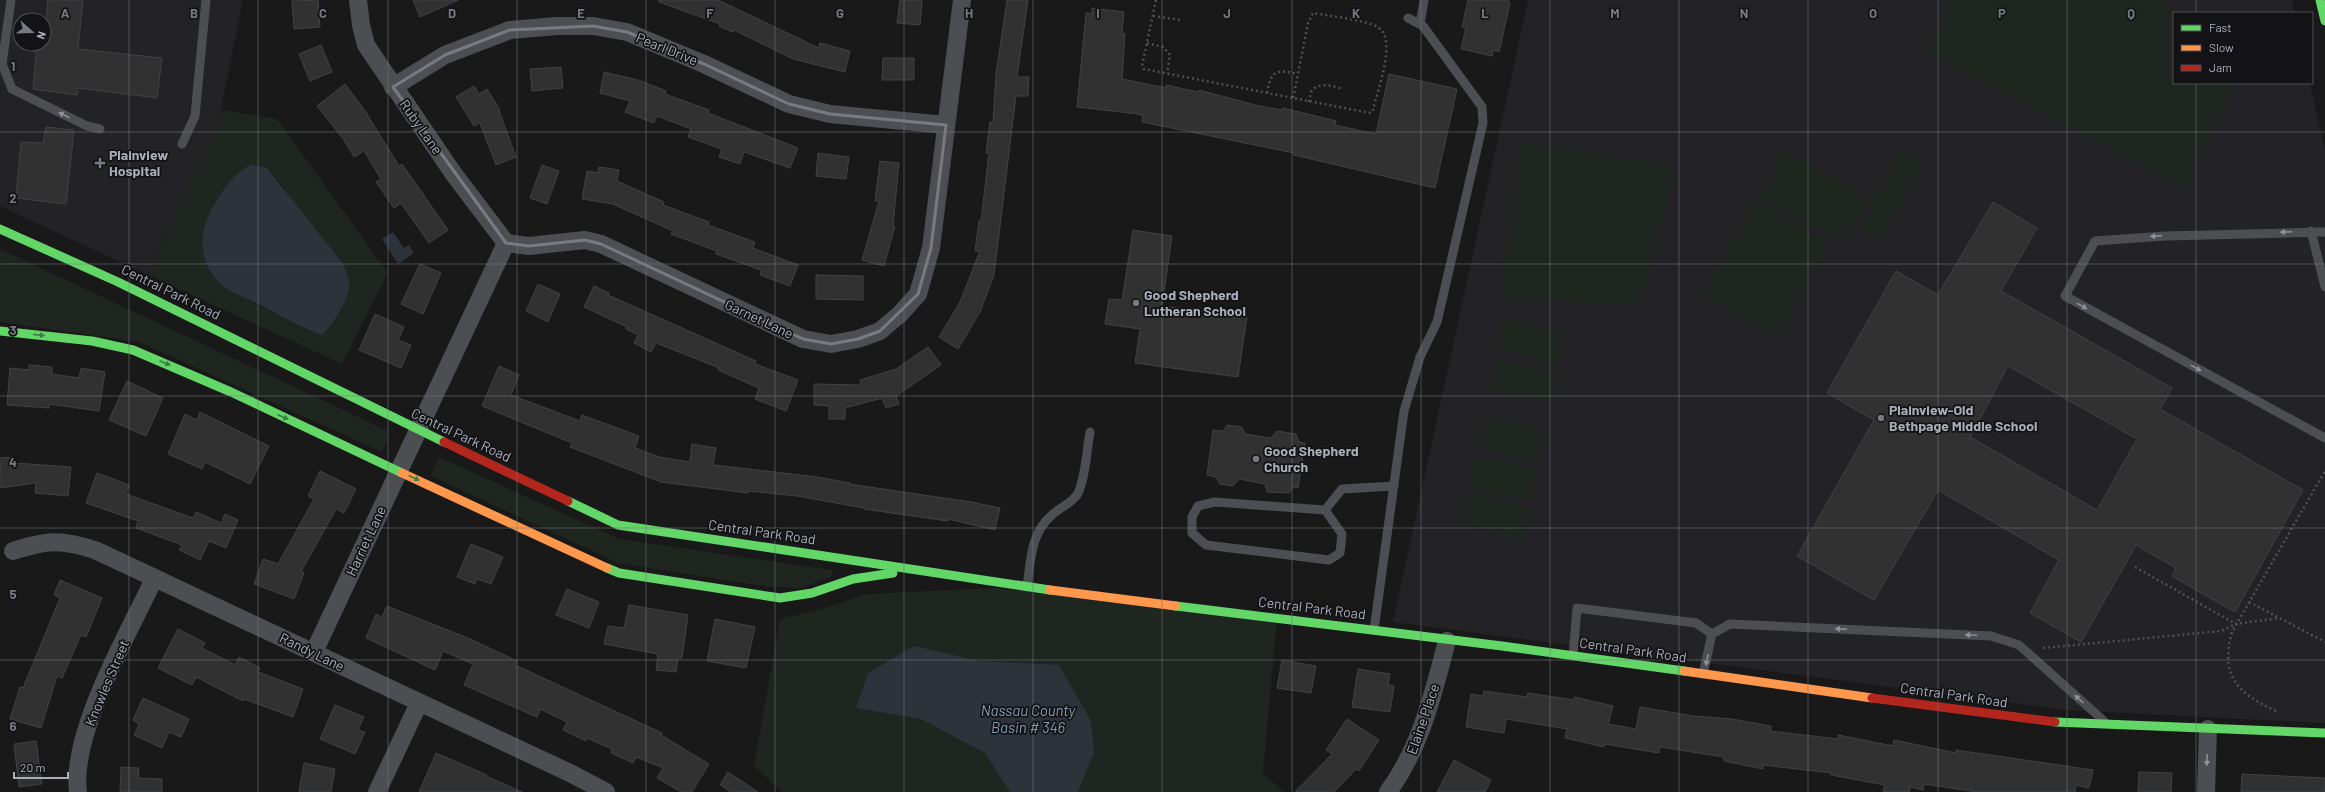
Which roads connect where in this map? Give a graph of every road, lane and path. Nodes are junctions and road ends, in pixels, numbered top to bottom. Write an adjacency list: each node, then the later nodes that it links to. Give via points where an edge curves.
1 (11, 0): 14 (lane)
2 (206, 0): 24 (lane, via 195,116)
3 (358, 0): 17 (street, Ruby Lane, via 366,45)
4 (962, 0): 22 (street, Garnet Lane)
5 (1156, 0): 8 (path)
6 (1424, 0): 12 (lane)
7 (2320, 0): 11 (street)
8 (1153, 16): 10 (path); 13 (path)
9 (1408, 18): 12 (lane)
10 (1181, 20)
11 (2325, 22)
12 (1420, 24): 37 (lane, via 1482,108 1483,123 1437,322 1420,357 1404,411)
13 (1147, 43): 15 (path, via 1163,47 1170,55); 15 (path, via 1144,69)
14 (1, 64): 23 (lane, one-way to 14, via 12,89)
15 (1167, 73): 19 (path)
16 (1298, 74): 19 (path, via 1284,71 1272,75); 20 (path); 21 (path, via 1308,23 1313,13 1379,27 1387,38 1387,52 1371,113)
17 (393, 87): 22 (street, Pearl Drive, via 445,55 510,30 593,26 627,32 704,64 789,104 830,114); 28 (street, Ruby Lane)
18 (1343, 89): 21 (path, via 1322,85 1313,88)
19 (1267, 93): 20 (path)
20 (1293, 99): 21 (path)
21 (1309, 102)
22 (946, 125): 28 (street, Garnet Lane, via 931,248 918,294 880,331 858,339 831,344 803,339 601,244 585,240 529,246)
23 (100, 130)
24 (182, 144)
25 (0, 229): 31 (street, Central Park Road, via 118,282)
26 (2311, 231): 27 (lane); 29 (lane); 33 (lane, one-way to 33, via 2095,241 2065,296)
27 (2325, 232)
28 (506, 243): 31 (street)
29 (2325, 287)
30 (0, 331): 34 (street, Central Park Road, one-way to 34, via 92,341 134,350 231,392)
31 (418, 430): 34 (street, Harriet Lane); 41 (street, Central Park Road, via 618,526)
32 (1090, 432): 43 (lane, via 1077,494 1053,514 1035,537)
33 (2325, 438)
34 (399, 471): 41 (street, Central Park Road, one-way to 41, via 619,573 780,598 812,593 853,579 886,574); 52 (street, Harriet Lane)
35 (2325, 471): 36 (path)
36 (2324, 475): 44 (path)
37 (1394, 486): 38 (lane, via 1342,489); 47 (lane)
38 (1325, 510): 38 (lane, via 1215,502 1198,506 1192,517 1192,533 1206,545 1329,560 1340,553 1342,534)
39 (12, 551): 42 (street, Randy Lane, via 42,542 70,542 95,550)
40 (2135, 567): 46 (path)
41 (940, 572): 43 (street, Central Park Road)
42 (154, 579): 52 (street, Randy Lane); 60 (street, Knowles Street, via 99,696 81,749)
43 (1028, 587): 47 (street, Central Park Road)
44 (2249, 602): 45 (path); 46 (path)
45 (2278, 618): 46 (path); 50 (path)
46 (2236, 624): 51 (path, via 2221,631); 56 (path, via 2227,650 2230,672 2241,690 2257,702)
47 (1374, 630): 49 (street, Central Park Road)
48 (1712, 634): 53 (lane, via 1696,623 1577,608); 54 (lane, one-way to 54); 57 (lane, one-way to 48, via 2019,646 1991,636 1730,624)
49 (1447, 641): 53 (street, Central Park Road); 63 (street, Elaine Place, via 1421,731 1410,757)
50 (2325, 642)
51 (2043, 648)
52 (314, 652): 55 (street, Randy Lane)
53 (1573, 656): 54 (street, Central Park Road)
54 (1703, 674): 57 (street, Central Park Road, via 2009,717)
55 (419, 703): 61 (street); 62 (street, Randy Lane)
56 (2276, 711)
57 (2108, 725): 58 (street, Central Park Road)
58 (2208, 729): 59 (street, Central Park Road); 64 (street, one-way to 64)
59 (2325, 733)
60 (78, 792)
61 (377, 792)
62 (606, 792)
63 (1388, 792)
64 (2206, 792)

